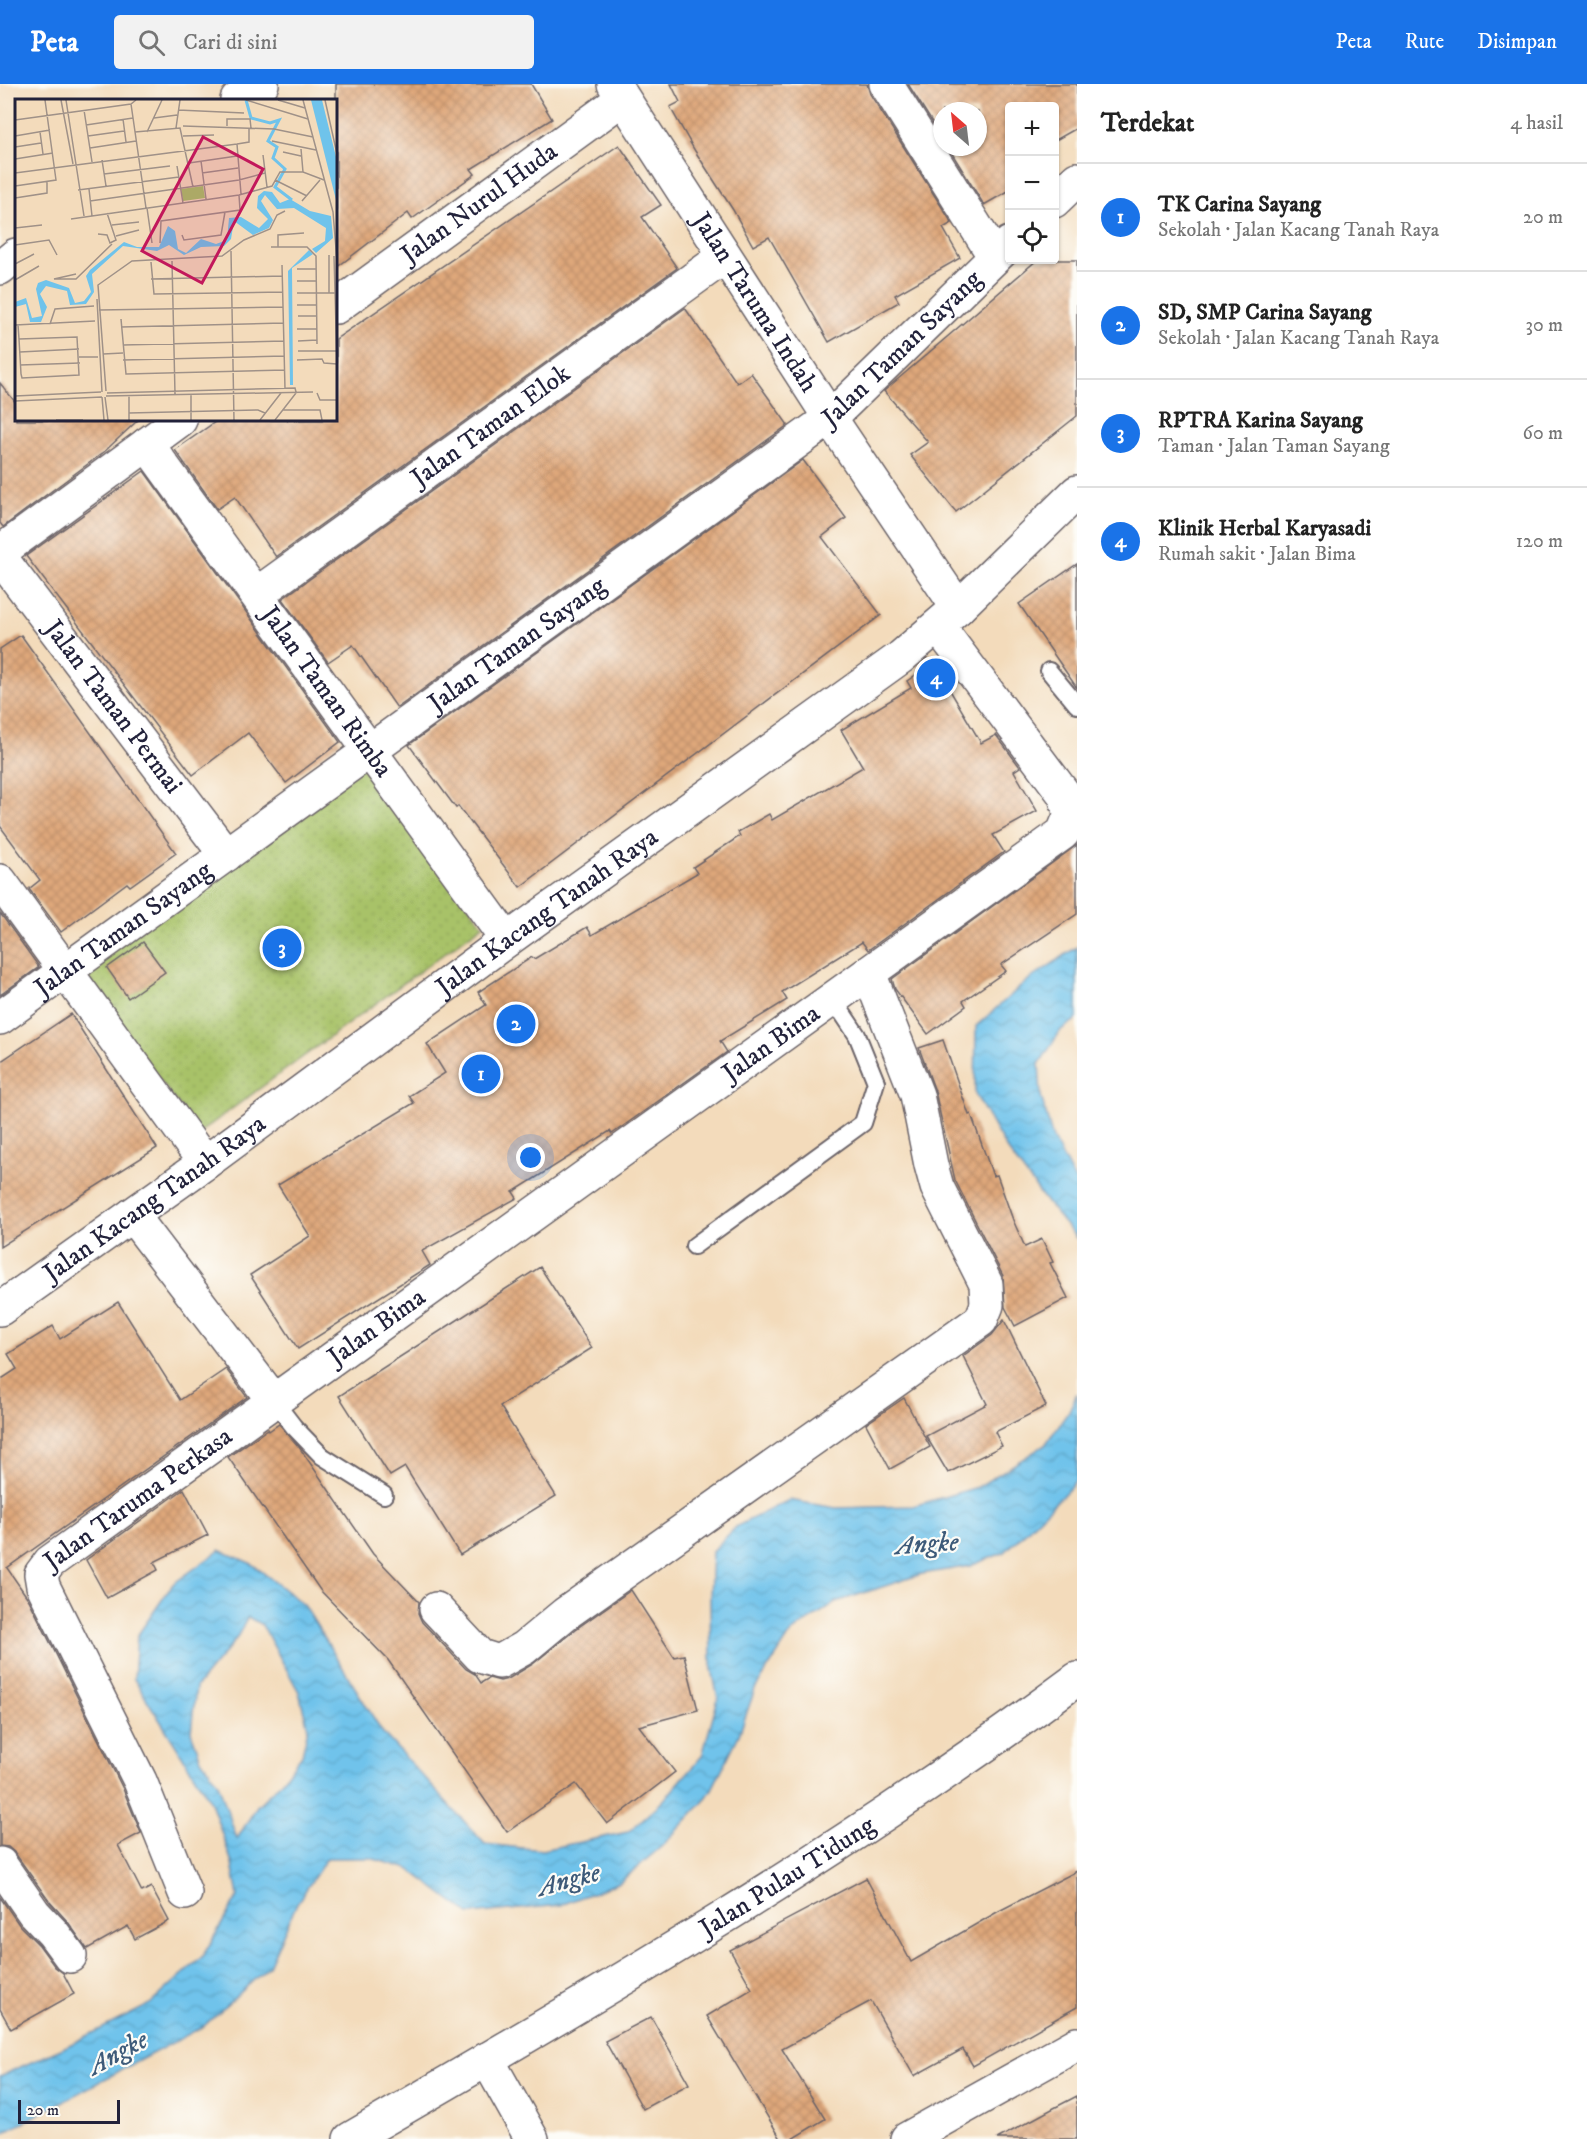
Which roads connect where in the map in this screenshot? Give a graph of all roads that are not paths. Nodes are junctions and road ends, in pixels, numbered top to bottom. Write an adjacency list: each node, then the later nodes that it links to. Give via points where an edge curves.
1 (262, 84): 4 (street)
2 (886, 84): 7 (street)
3 (618, 91): 9 (street, Jalan Taruma Indah); 11 (street, Jalan Nurul Huda)
4 (239, 99)
5 (1077, 179): 6 (street)
6 (1059, 196)
7 (1002, 250): 12 (street, Jalan Taman Sayang)
8 (15, 256): 10 (street)
9 (724, 257): 12 (street, Jalan Taruma Indah); 18 (street, Jalan Taman Elok)
10 (0, 268)
11 (338, 305)
12 (830, 418): 19 (street, Jalan Taruma Indah); 22 (street, Jalan Taman Sayang)
13 (177, 422): 14 (street)
14 (147, 444): 16 (street); 18 (street, Jalan Taman Rimba)
15 (1077, 492): 19 (street, Jalan Kacang Tanah Raya)
16 (0, 552)
17 (0, 557): 24 (street, Jalan Taman Permai)
18 (257, 594): 22 (street, Jalan Taman Rimba)
19 (948, 617): 23 (street, Jalan Bima); 26 (street, Jalan Kacang Tanah Raya, via 901,657)
20 (1049, 671): 21 (lane)
21 (1077, 705)
22 (370, 751): 24 (street, Jalan Taman Sayang); 26 (street, Jalan Taman Rimba)
23 (1074, 811): 28 (street, Jalan Bima, via 1063,833)
24 (226, 855): 27 (street, Jalan Taman Sayang)
25 (0, 881): 27 (street)
26 (507, 940): 31 (street, Jalan Kacang Tanah Raya)
27 (66, 971): 30 (street, Jalan Taman Sayang); 31 (street)
28 (869, 973): 29 (street, Jalan Bima); 37 (street, via 917,1095 937,1187 986,1284 987,1305 981,1320 565,1614 524,1648 499,1662 480,1656)
29 (833, 999): 33 (lane, via 857,1035 876,1082 863,1123); 35 (street, Jalan Bima)
30 (0, 1018)
31 (205, 1163): 32 (street, Jalan Kacang Tanah Raya)
32 (132, 1215): 34 (street, Jalan Kacang Tanah Raya); 35 (street)
33 (694, 1246)
34 (0, 1309)
35 (274, 1401): 36 (lane, via 322,1456); 40 (street, Jalan Taruma Perkasa, via 50,1562 41,1574 43,1586 140,1781)
36 (384, 1495)
37 (436, 1609)
38 (1077, 1679): 43 (street, Jalan Pulau Tidung, via 935,1779 728,1915)
39 (0, 1864): 41 (street)
40 (185, 1893)
41 (70, 1956)
42 (1077, 2044): 46 (street)
43 (487, 2059): 44 (street, Jalan Pulau Tidung); 45 (street)
44 (350, 2139)
45 (532, 2139)
46 (907, 2139)

